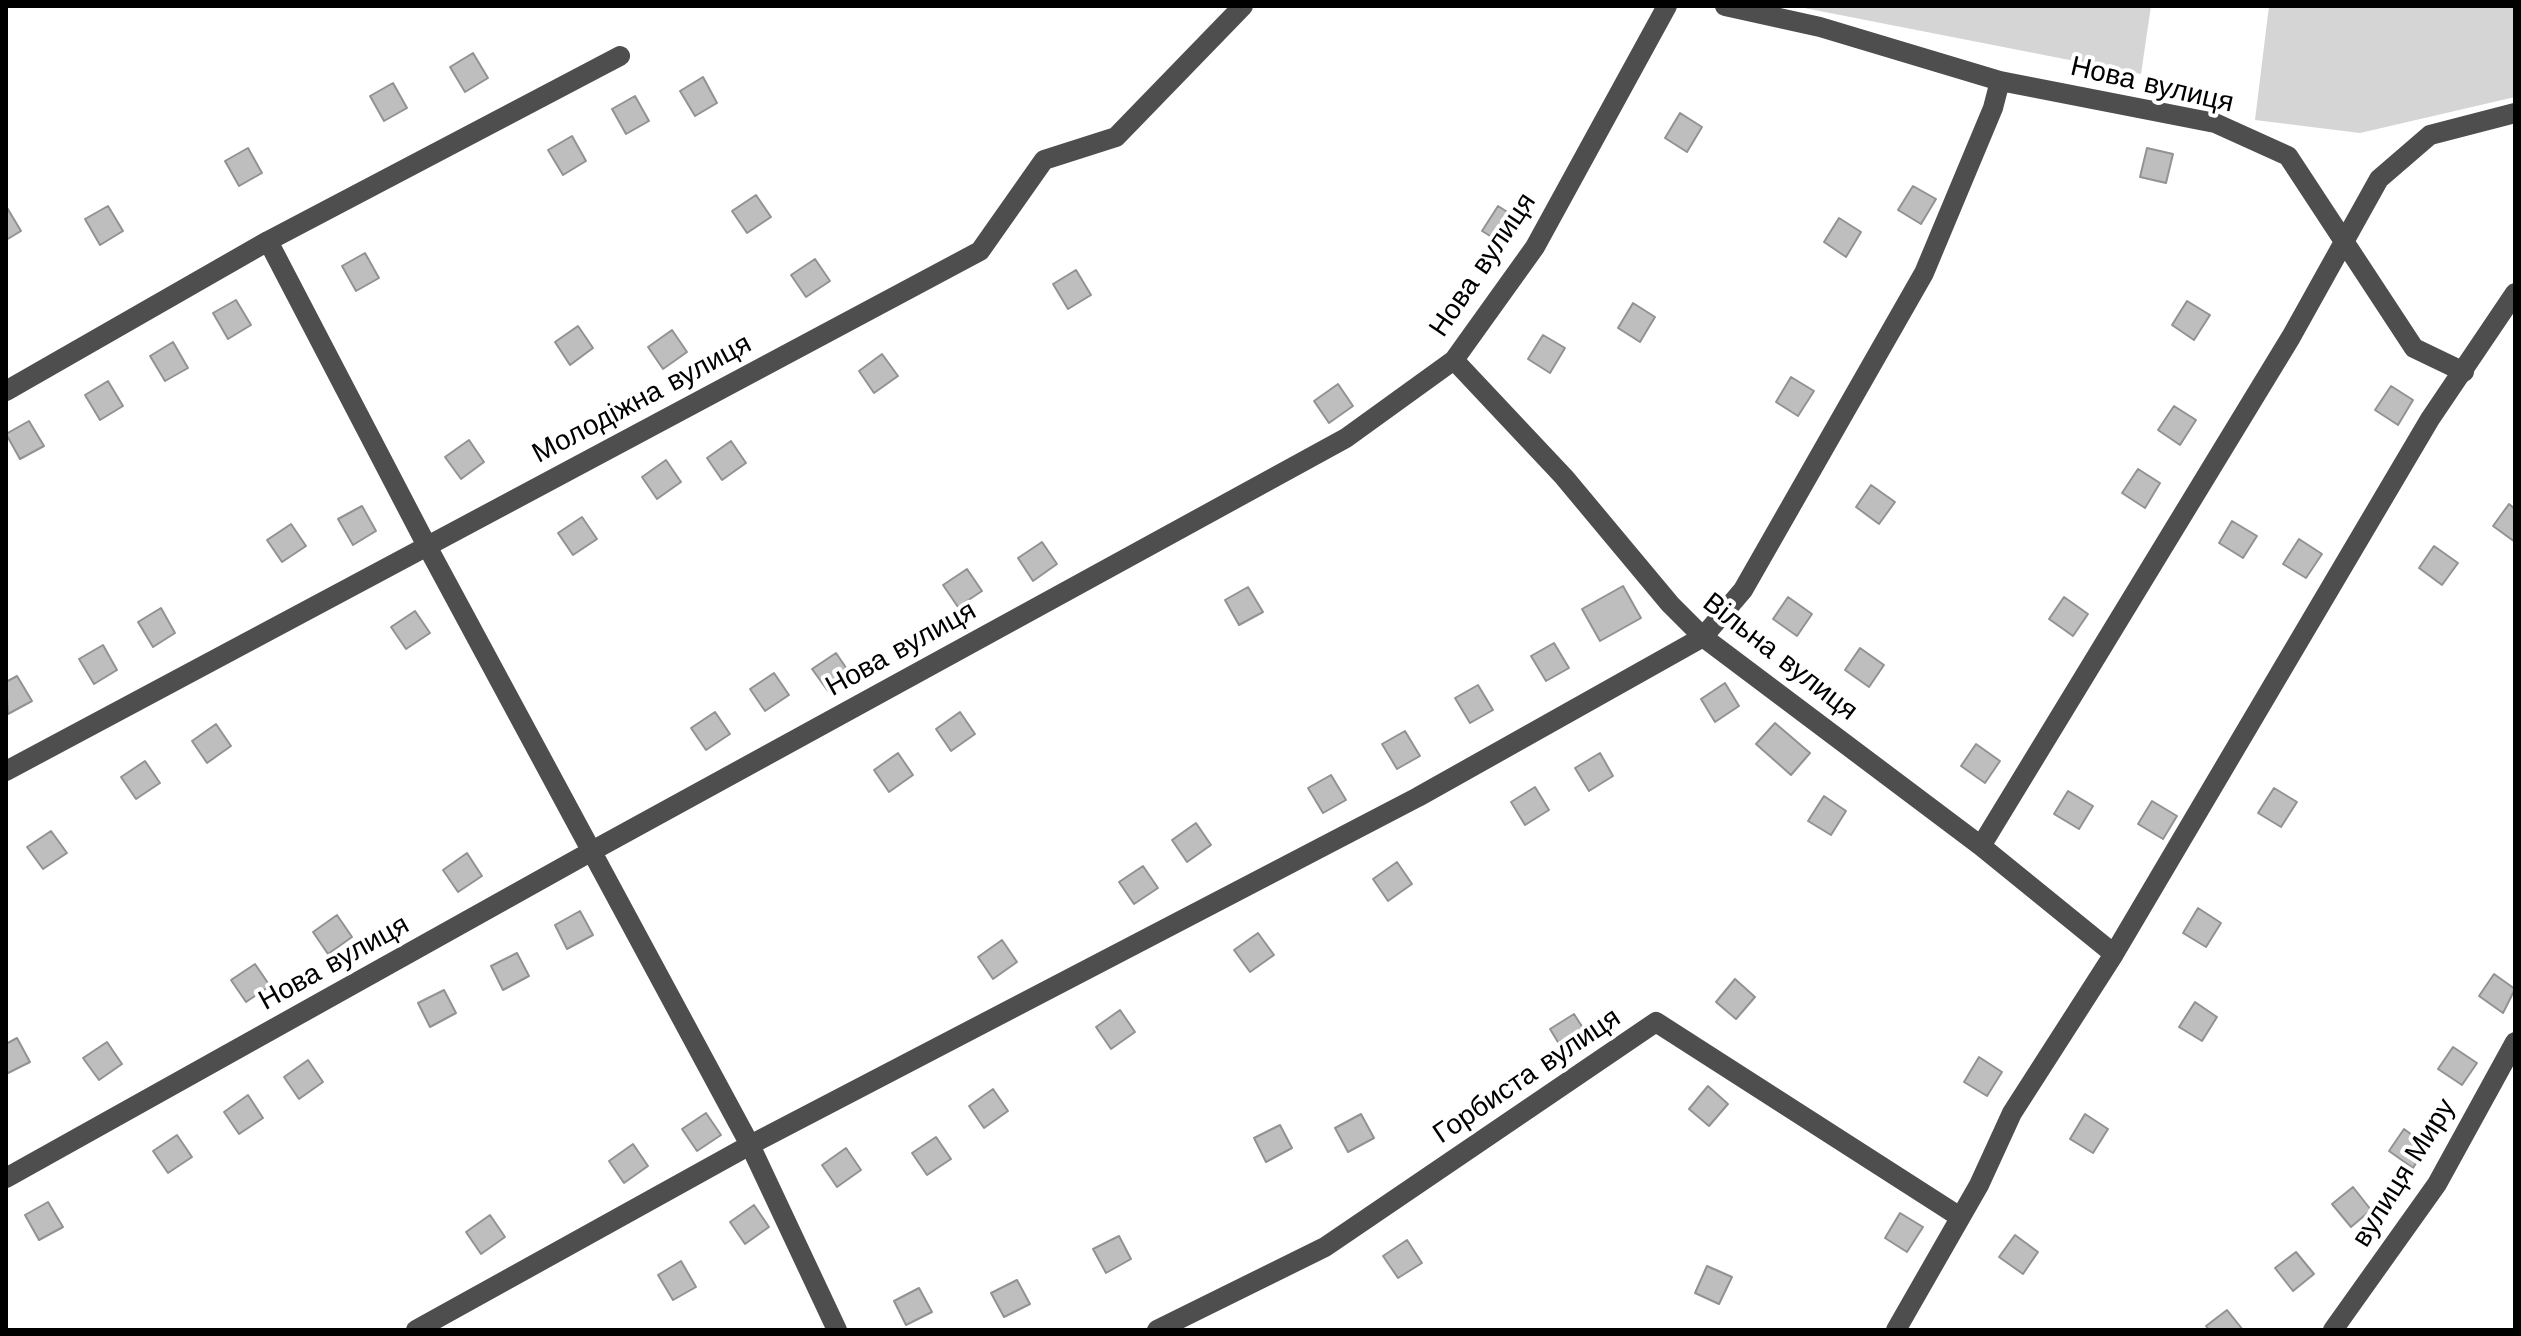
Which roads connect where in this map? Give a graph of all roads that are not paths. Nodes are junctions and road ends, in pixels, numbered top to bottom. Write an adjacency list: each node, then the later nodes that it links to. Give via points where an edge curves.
1 (1243, 6): 13 (street, Молодіжна вулиця, via 1116,137 1044,160 980,251)
2 (1667, 6): 10 (street, Нова вулиця, via 1535,247)
3 (1725, 6): 5 (street, Нова вулиця, via 1820,27)
4 (620, 56): 7 (street)
5 (2000, 81): 8 (street, Нова вулиця, via 2215,123 2288,156); 14 (street, via 1924,273 1743,590)
6 (2515, 113): 8 (street, via 2430,135 2379,179)
7 (268, 241): 12 (street); 13 (street)
8 (2344, 242): 11 (street, Нова вулиця, via 2414,348); 16 (street)
9 (2515, 293): 11 (street)
10 (1454, 360): 14 (street, Вільна вулиця); 17 (street, Нова вулиця, via 1346,438)
11 (2464, 372): 18 (street, via 2430,419)
12 (6, 391)
13 (427, 546): 15 (street, Молодіжна вулиця); 17 (street)
14 (1703, 637): 16 (street, Вільна вулиця); 20 (street, via 1418,797)
15 (6, 771)
16 (1981, 846): 18 (street, Вільна вулиця)
17 (592, 851): 20 (street); 21 (street, Нова вулиця)
18 (2114, 954): 22 (street, via 2012,1113)
19 (2515, 1042): 27 (street, вулиця Миру, via 2437,1184)
20 (750, 1145): 23 (street); 24 (street)
21 (6, 1178)
22 (1960, 1217): 25 (street, Горбиста вулиця, via 1656,1022 1325,1247); 26 (street)
23 (416, 1330)
24 (837, 1330)
25 (1157, 1330)
26 (1896, 1330)
27 (2333, 1330)

